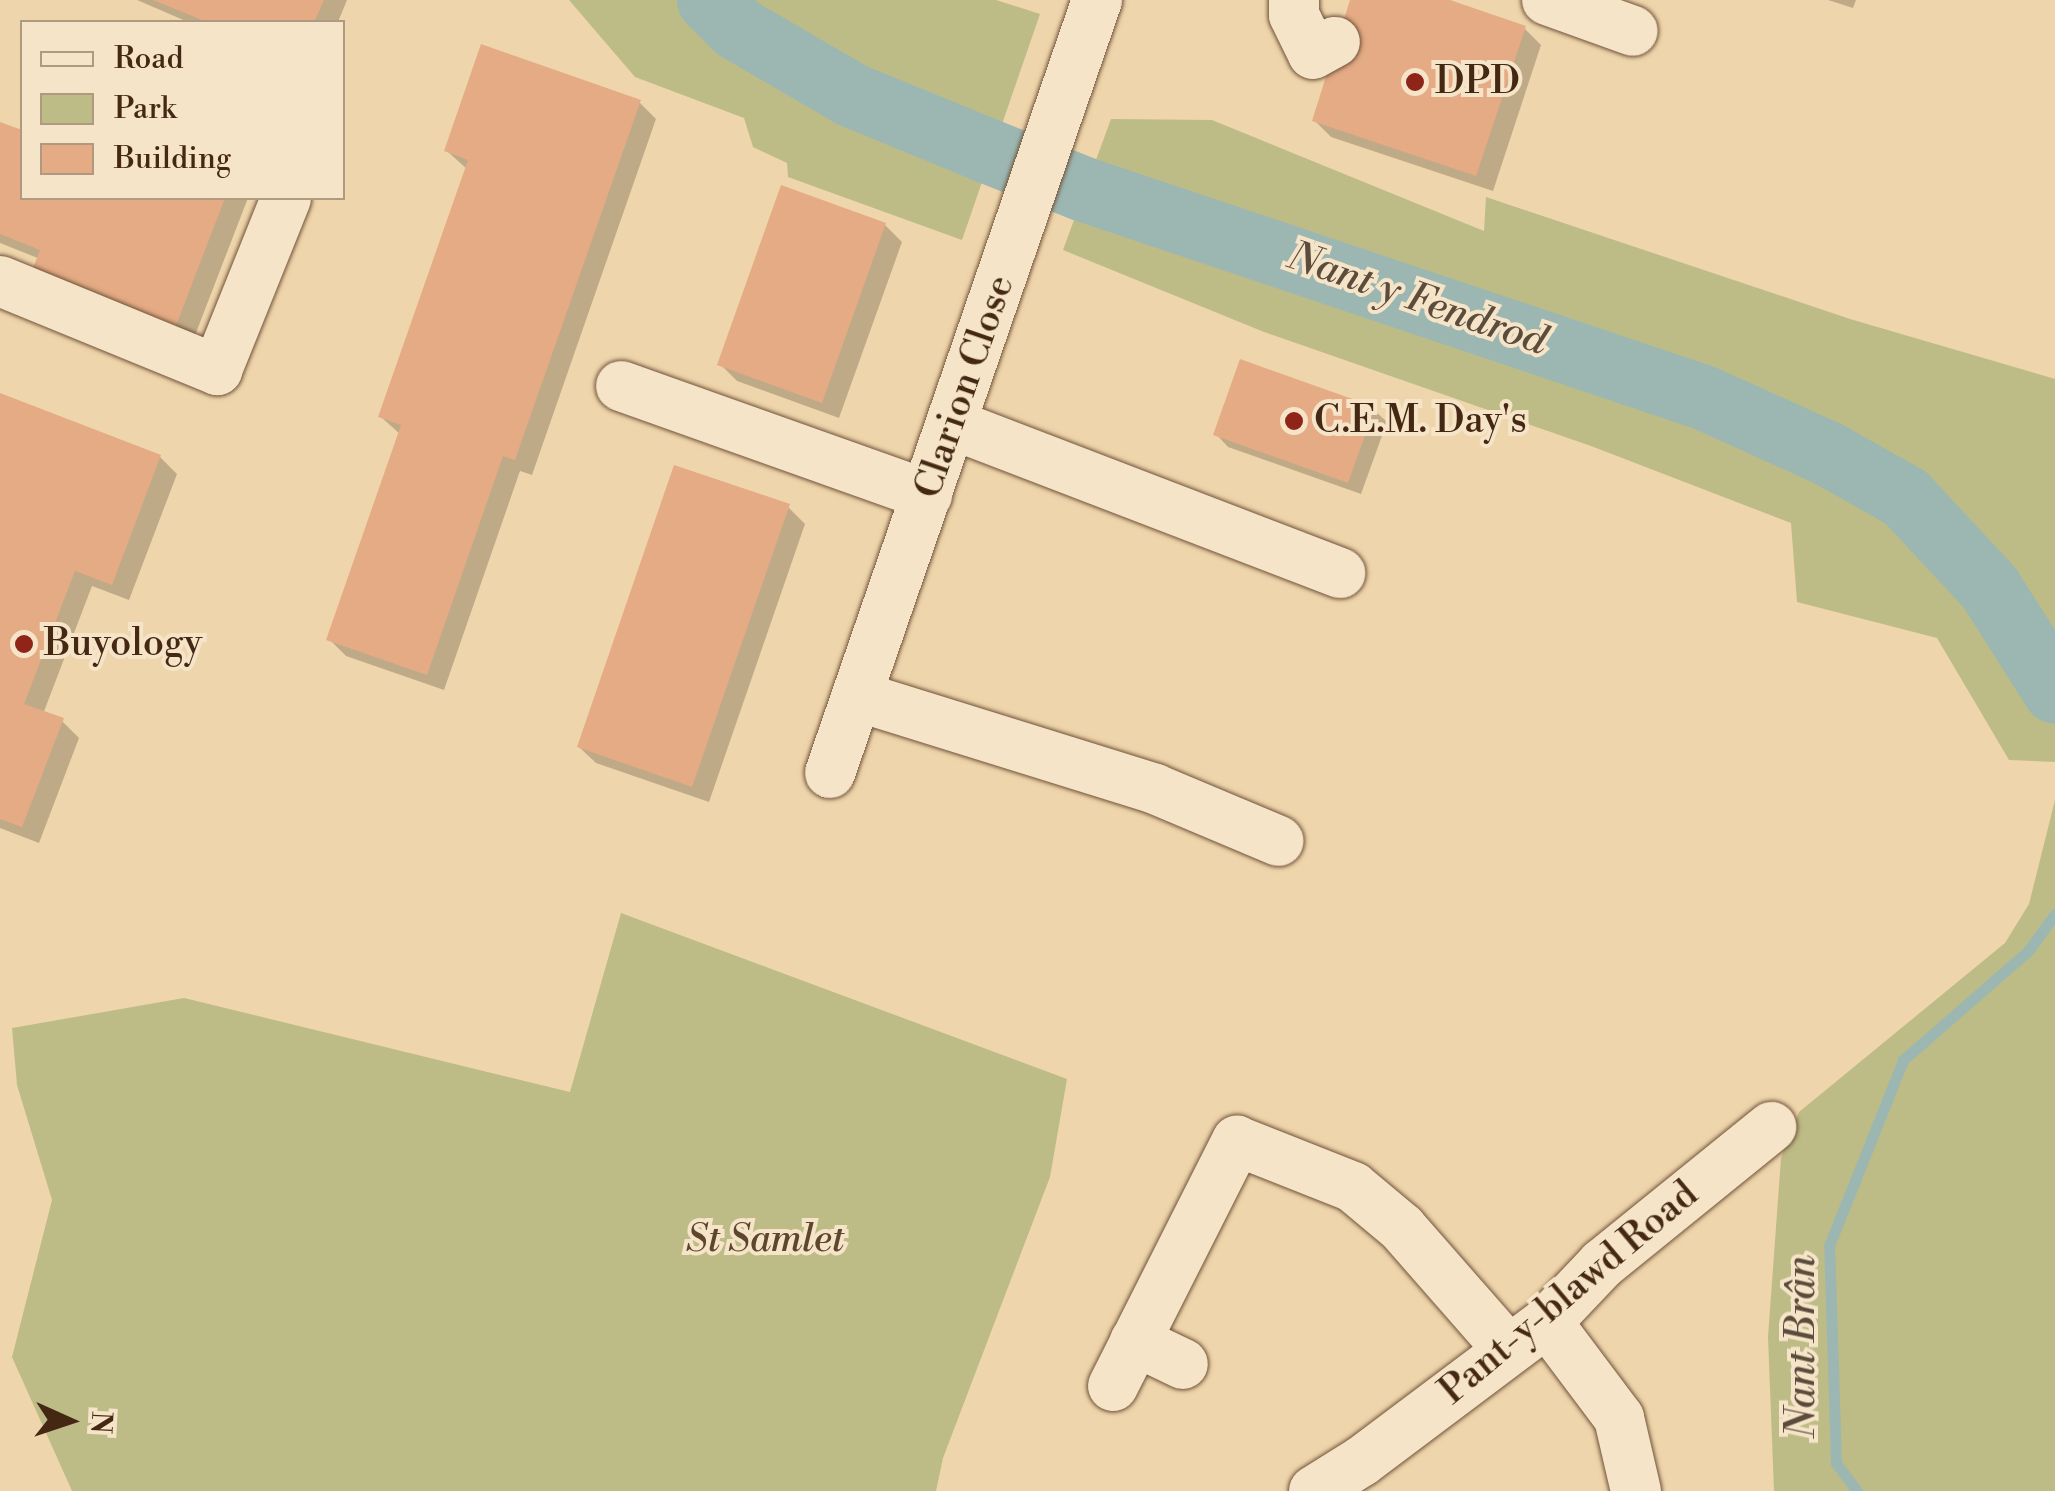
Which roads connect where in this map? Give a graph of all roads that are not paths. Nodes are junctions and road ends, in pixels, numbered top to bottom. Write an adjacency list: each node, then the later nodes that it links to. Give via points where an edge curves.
1 (1097, 0): 9 (street, Clarion Close)
2 (1294, 0): 5 (street, via 1294,16 1313,54)
3 (1569, 4): 4 (street)
4 (1632, 30)
5 (1335, 42)
6 (285, 200): 7 (street, via 217,370)
7 (0, 281)
8 (621, 386): 10 (street)
9 (952, 424): 10 (street, Clarion Close); 11 (street)
10 (927, 495): 12 (street, Clarion Close)
11 (1340, 573)
12 (857, 696): 13 (street, Clarion Close); 14 (street, via 1155,789)
13 (830, 772)
14 (1279, 840)
15 (1772, 1127): 16 (street, Pant-y-blawd Road, via 1602,1264)
16 (1527, 1335): 17 (street, via 1353,1186 1238,1141); 20 (street, Pant-y-blawd Road); 21 (street, via 1619,1418)
17 (1135, 1341): 18 (street); 19 (street)
18 (1184, 1364)
19 (1112, 1386)
20 (1314, 1491)
21 (1636, 1491)

